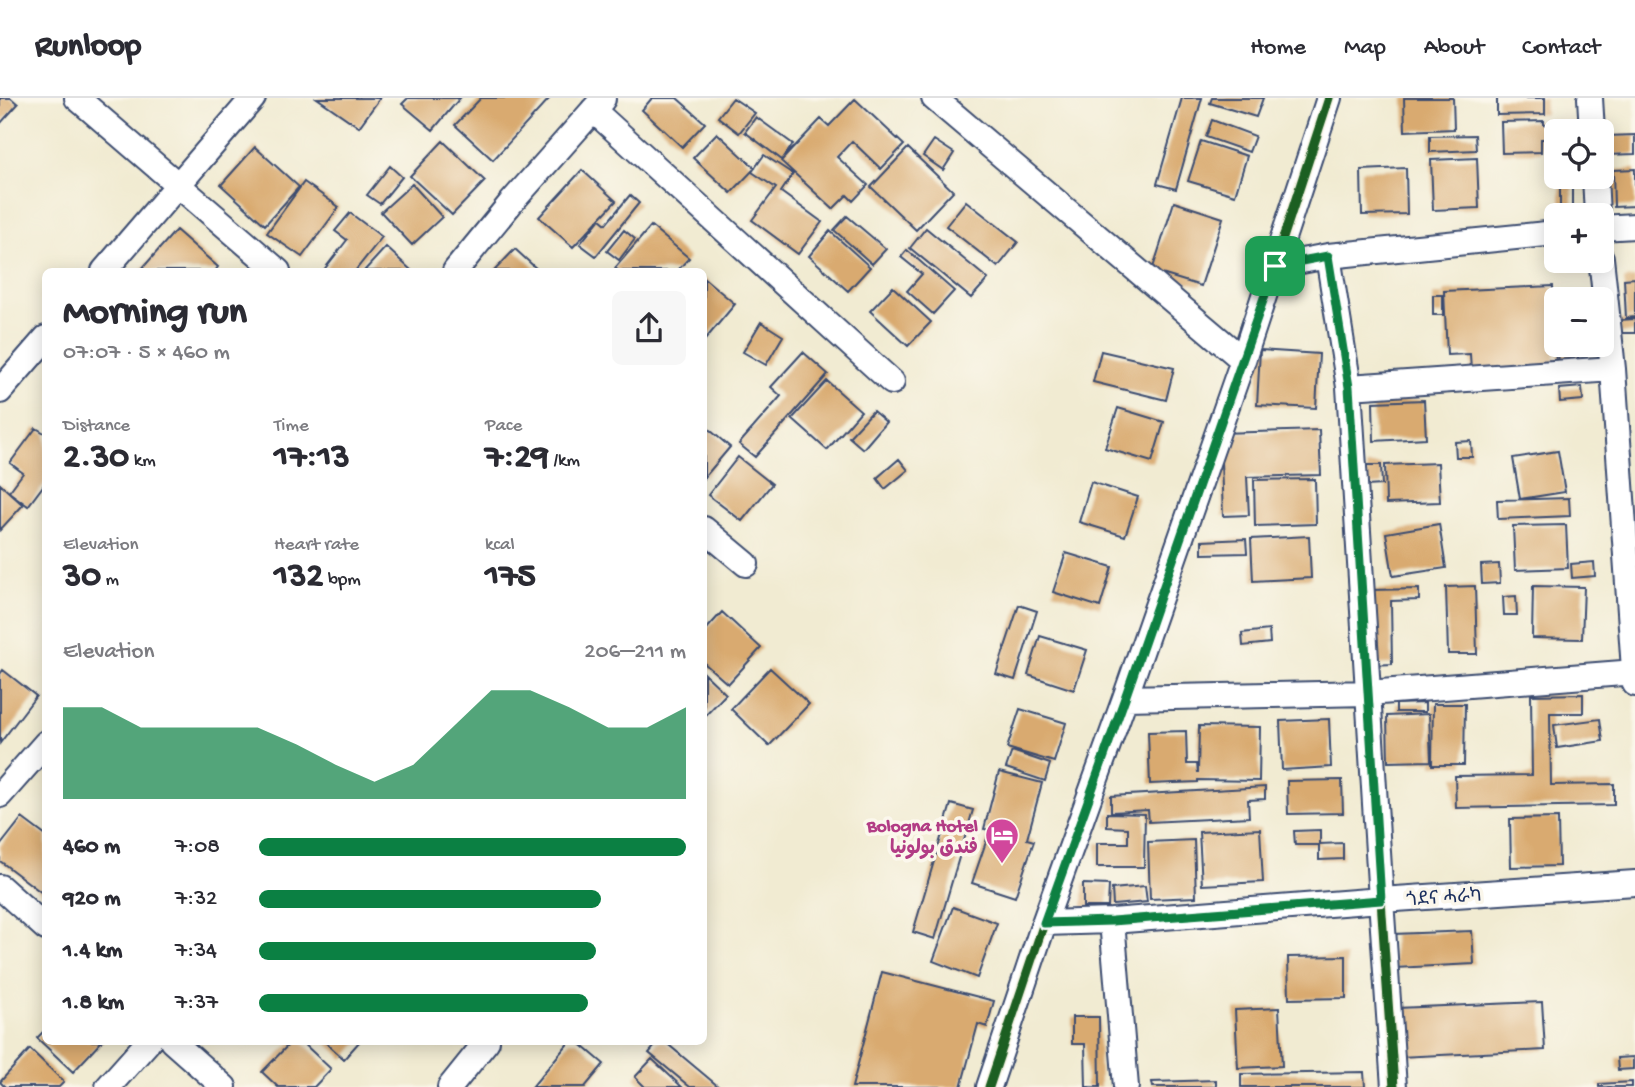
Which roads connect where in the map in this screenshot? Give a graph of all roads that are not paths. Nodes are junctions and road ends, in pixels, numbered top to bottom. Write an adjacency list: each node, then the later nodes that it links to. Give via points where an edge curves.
1 (77, 98): 8 (street)
2 (253, 98): 8 (street)
3 (934, 98): 19 (street)
4 (1329, 98): 13 (street)
5 (1590, 98): 7 (street)
6 (598, 104): 16 (street); 21 (street)
7 (1591, 119)
8 (178, 186): 14 (street); 15 (street)
9 (1635, 226): 10 (street)
10 (1614, 227)
11 (1544, 234): 12 (street)
12 (1328, 256): 13 (street); 22 (street)
13 (1275, 266): 19 (street)
14 (107, 268)
15 (274, 268)
16 (457, 268)
17 (1603, 273): 20 (street)
18 (42, 343): 23 (street)
19 (1243, 360): 29 (street)
20 (1613, 369): 22 (street); 26 (street)
21 (892, 382)
22 (1349, 387): 28 (street)
23 (0, 391)
24 (707, 532): 25 (street)
25 (746, 564)
26 (1635, 672): 27 (street); 28 (street)
27 (1635, 684)
28 (1368, 693): 29 (street); 34 (street)
29 (1125, 698): 36 (street)
30 (42, 748): 31 (street)
31 (0, 795)
32 (1635, 883): 34 (street, ጎደና ሓራካ)
33 (0, 887): 37 (street)
34 (1381, 900): 35 (street, ጎደና ሓራካ); 46 (street)
35 (1112, 921): 36 (street, ጎደና ሓራካ); 45 (street)
36 (1044, 923): 44 (street)
37 (42, 924)
38 (145, 1045): 41 (street)
39 (177, 1045): 42 (street)
40 (484, 1045): 43 (street)
41 (108, 1087)
42 (224, 1087)
43 (450, 1087)
44 (989, 1087)
45 (1126, 1087)
46 (1394, 1087)

